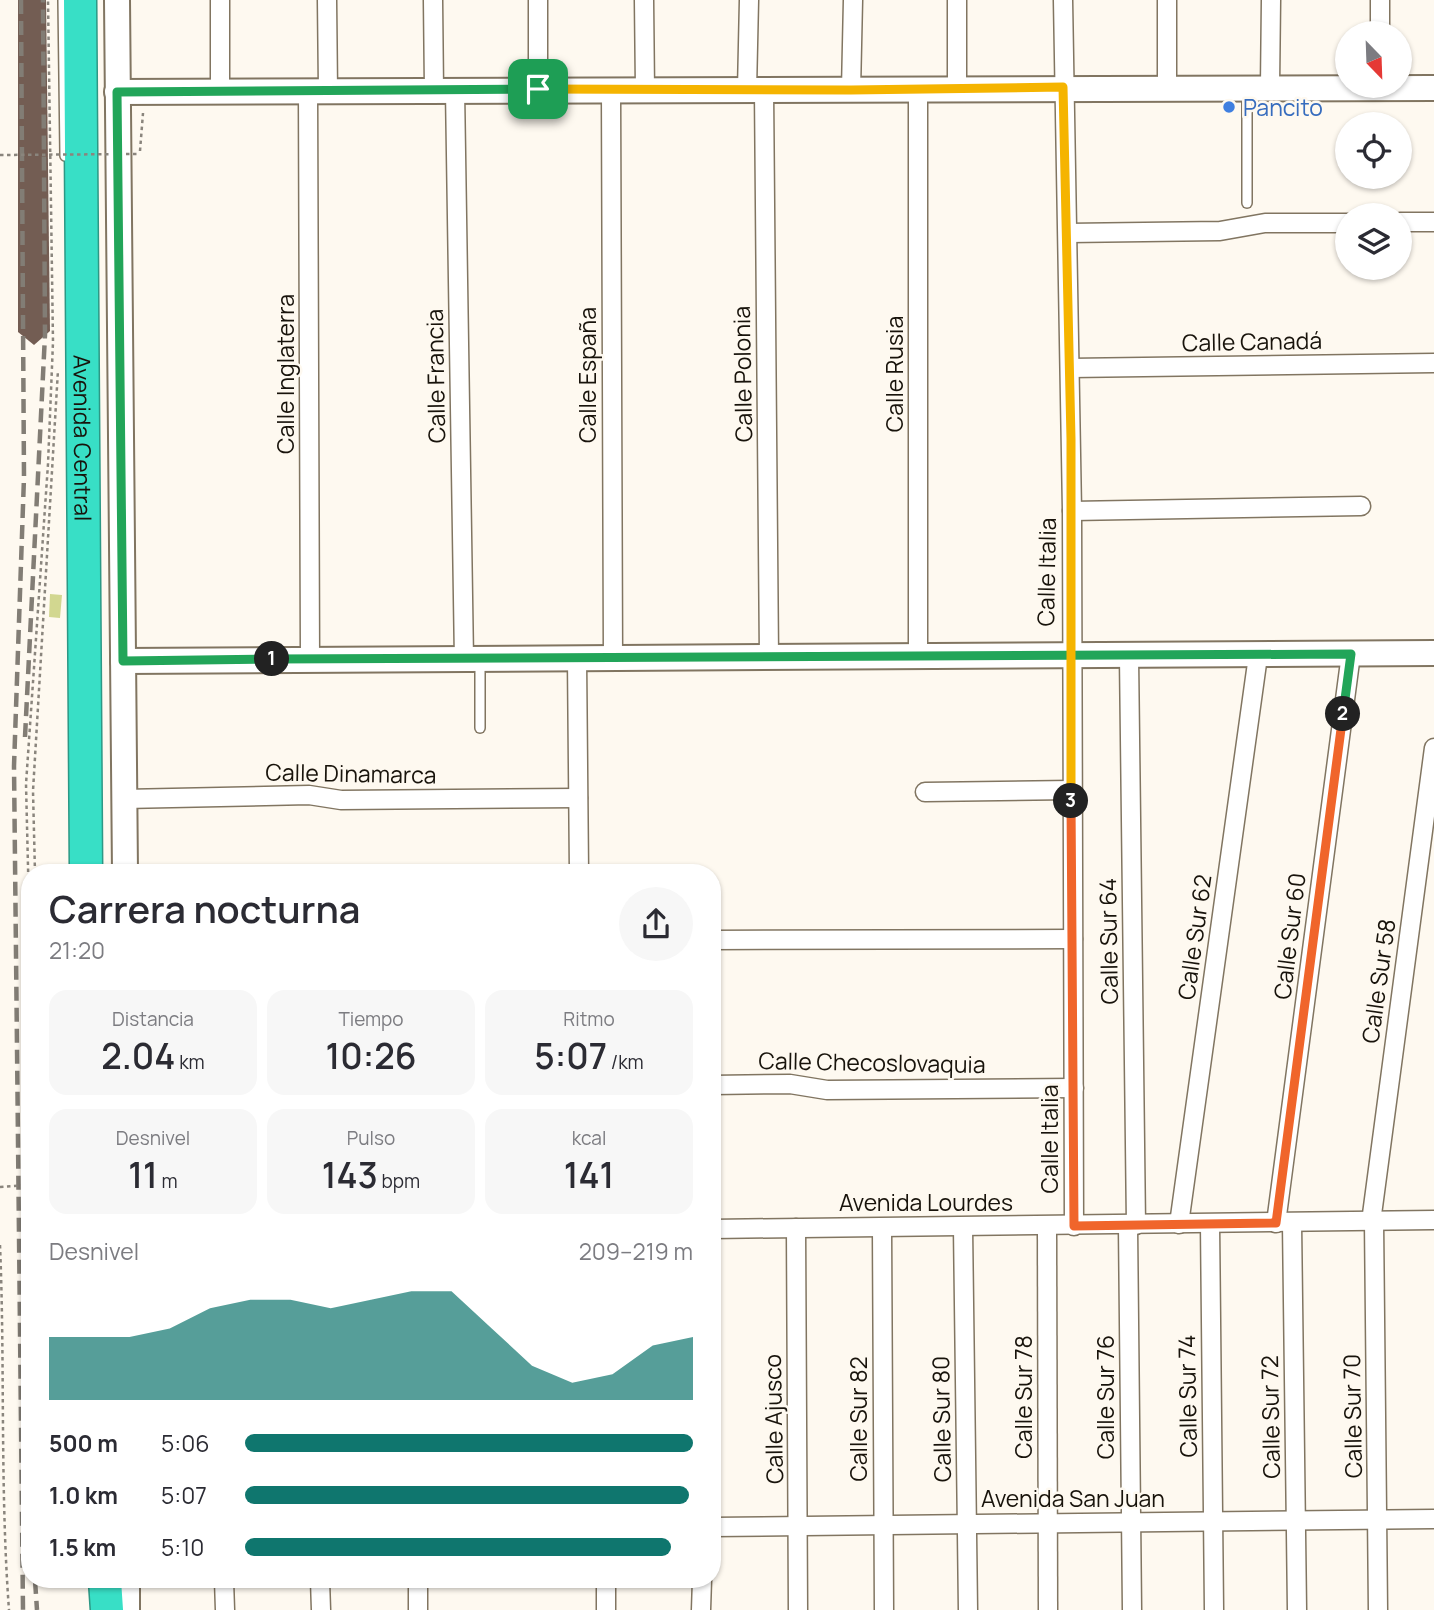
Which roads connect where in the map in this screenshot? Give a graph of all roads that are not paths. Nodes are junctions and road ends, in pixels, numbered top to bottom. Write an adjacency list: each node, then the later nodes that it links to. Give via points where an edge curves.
1 (63, 0): 34 (lane)
2 (80, 0): 62 (highway, Avenida Central)
3 (117, 0): 33 (street, Avenida Central)
4 (220, 0): 23 (street)
5 (327, 0): 24 (street, Calle Inglaterra)
6 (433, 0): 27 (street, Calle Francia)
7 (538, 0): 25 (street)
8 (643, 0): 29 (street)
9 (748, 0): 30 (street, Calle Polonia)
10 (853, 0): 31 (street)
11 (957, 0): 26 (street)
12 (1063, 0): 19 (street, Calle Italia)
13 (1167, 0): 17 (street)
14 (1271, 0): 18 (street)
15 (1380, 0): 16 (street)
16 (1380, 21)
17 (1167, 86): 18 (street); 19 (street)
18 (1259, 86): 20 (street); 35 (lane)
19 (1063, 87): 26 (street); 39 (street, Calle Italia)
20 (1335, 87)
21 (1412, 88): 22 (street)
22 (1434, 88)
23 (220, 89): 24 (street); 33 (street)
24 (318, 89): 27 (street); 51 (street, Calle Inglaterra)
25 (538, 89): 27 (street); 28 (street)
26 (957, 89): 32 (street)
27 (445, 90): 54 (street, Calle Francia)
28 (611, 90): 29 (street); 53 (street, Calle España)
29 (645, 90): 30 (street)
30 (755, 90): 31 (street); 49 (street, Calle Polonia)
31 (851, 90): 32 (street)
32 (918, 90): 47 (street, Calle Rusia)
33 (117, 92): 55 (street, Avenida Central)
34 (61, 153)
35 (1247, 204)
36 (1412, 222): 37 (street)
37 (1434, 222)
38 (1335, 223): 39 (street, via 1265,223 1220,231)
39 (1068, 233): 41 (street, Calle Italia)
40 (1434, 363): 41 (street, Calle Canadá)
41 (1070, 368): 43 (street, Calle Italia)
42 (1361, 506): 43 (street)
43 (1072, 511): 50 (street, Calle Italia)
44 (1434, 653): 45 (street)
45 (1351, 654): 46 (street); 71 (street, Calle Sur 60)
46 (1258, 656): 48 (street); 72 (street, Calle Sur 62)
47 (918, 657): 49 (street); 50 (street)
48 (1129, 657): 50 (street); 74 (street, Calle Sur 64)
49 (769, 658): 53 (street)
50 (1070, 658): 58 (street, Calle Italia)
51 (310, 659): 54 (street); 55 (street)
52 (577, 659): 53 (street); 54 (street); 60 (street)
53 (613, 659)
54 (472, 660): 56 (lane)
55 (123, 661): 61 (street, Avenida Central)
56 (480, 728)
57 (1434, 748): 70 (street, Calle Sur 58)
58 (1071, 790): 59 (street); 65 (street, Calle Italia)
59 (925, 792)
60 (578, 798): 61 (street, Calle Dinamarca, via 341,800 309,795); 64 (street)
61 (124, 799): 63 (street, Avenida Central)
62 (86, 864)
63 (125, 864)
64 (579, 864)
65 (1073, 939): 66 (street); 68 (street, Calle Italia)
66 (721, 940)
67 (721, 1085): 68 (street, Calle Checoslovaquia, via 790,1084 827,1090)
68 (1074, 1088): 76 (street, Calle Italia)
69 (1434, 1220): 70 (street, Avenida Lourdes)
70 (1373, 1222): 71 (street, Avenida Lourdes); 82 (street, Calle Sur 70)
71 (1284, 1223): 73 (street, Avenida Lourdes); 84 (street, Calle Sur 72)
72 (1179, 1224): 73 (street, Avenida Lourdes); 74 (street, Avenida Lourdes)
73 (1210, 1224): 83 (street, Calle Sur 74)
74 (1132, 1225): 76 (street, Avenida Lourdes); 86 (street, Calle Sur 76)
75 (1047, 1226): 76 (street, Avenida Lourdes); 77 (street, Avenida Lourdes); 85 (street, Calle Sur 78)
76 (1074, 1226)
77 (963, 1227): 79 (street, Avenida Lourdes); 87 (street, Calle Sur 80)
78 (796, 1228): 79 (street, Avenida Lourdes); 80 (street, Avenida Lourdes); 89 (street, Calle Ajusco)
79 (881, 1228): 88 (street, Calle Sur 82)
80 (721, 1229)
81 (1434, 1519): 82 (street, Avenida San Juan)
82 (1377, 1520): 84 (street, Avenida San Juan); 114 (street, Calle Sur 70)
83 (1213, 1521): 84 (street, Avenida San Juan); 86 (street, Avenida San Juan); 112 (street, Calle Sur 74)
84 (1295, 1521): 113 (street, Calle Sur 72)
85 (1048, 1523): 86 (street, Avenida San Juan); 87 (street, Avenida San Juan); 110 (street, Calle Sur 78)
86 (1131, 1523): 111 (street, Calle Sur 76)
87 (967, 1524): 88 (street, Avenida San Juan); 109 (street, Calle Sur 80)
88 (883, 1525): 89 (street, Avenida San Juan); 108 (street, Calle Sur 82)
89 (799, 1526): 90 (street, Avenida San Juan); 107 (street, Calle Ajusco)
90 (721, 1527)
91 (93, 1588): 99 (highway)
92 (106, 1588): 100 (highway)
93 (127, 1588): 101 (street)
94 (224, 1588): 102 (street)
95 (320, 1588): 103 (street)
96 (418, 1588): 104 (street)
97 (606, 1588): 105 (street)
98 (702, 1588): 106 (street)
99 (93, 1610)
100 (107, 1610)
101 (127, 1610)
102 (225, 1610)
103 (321, 1610)
104 (418, 1610)
105 (606, 1610)
106 (702, 1610)
107 (798, 1610)
108 (884, 1610)
109 (968, 1610)
110 (1048, 1610)
111 (1132, 1610)
112 (1214, 1610)
113 (1297, 1610)
114 (1378, 1610)

